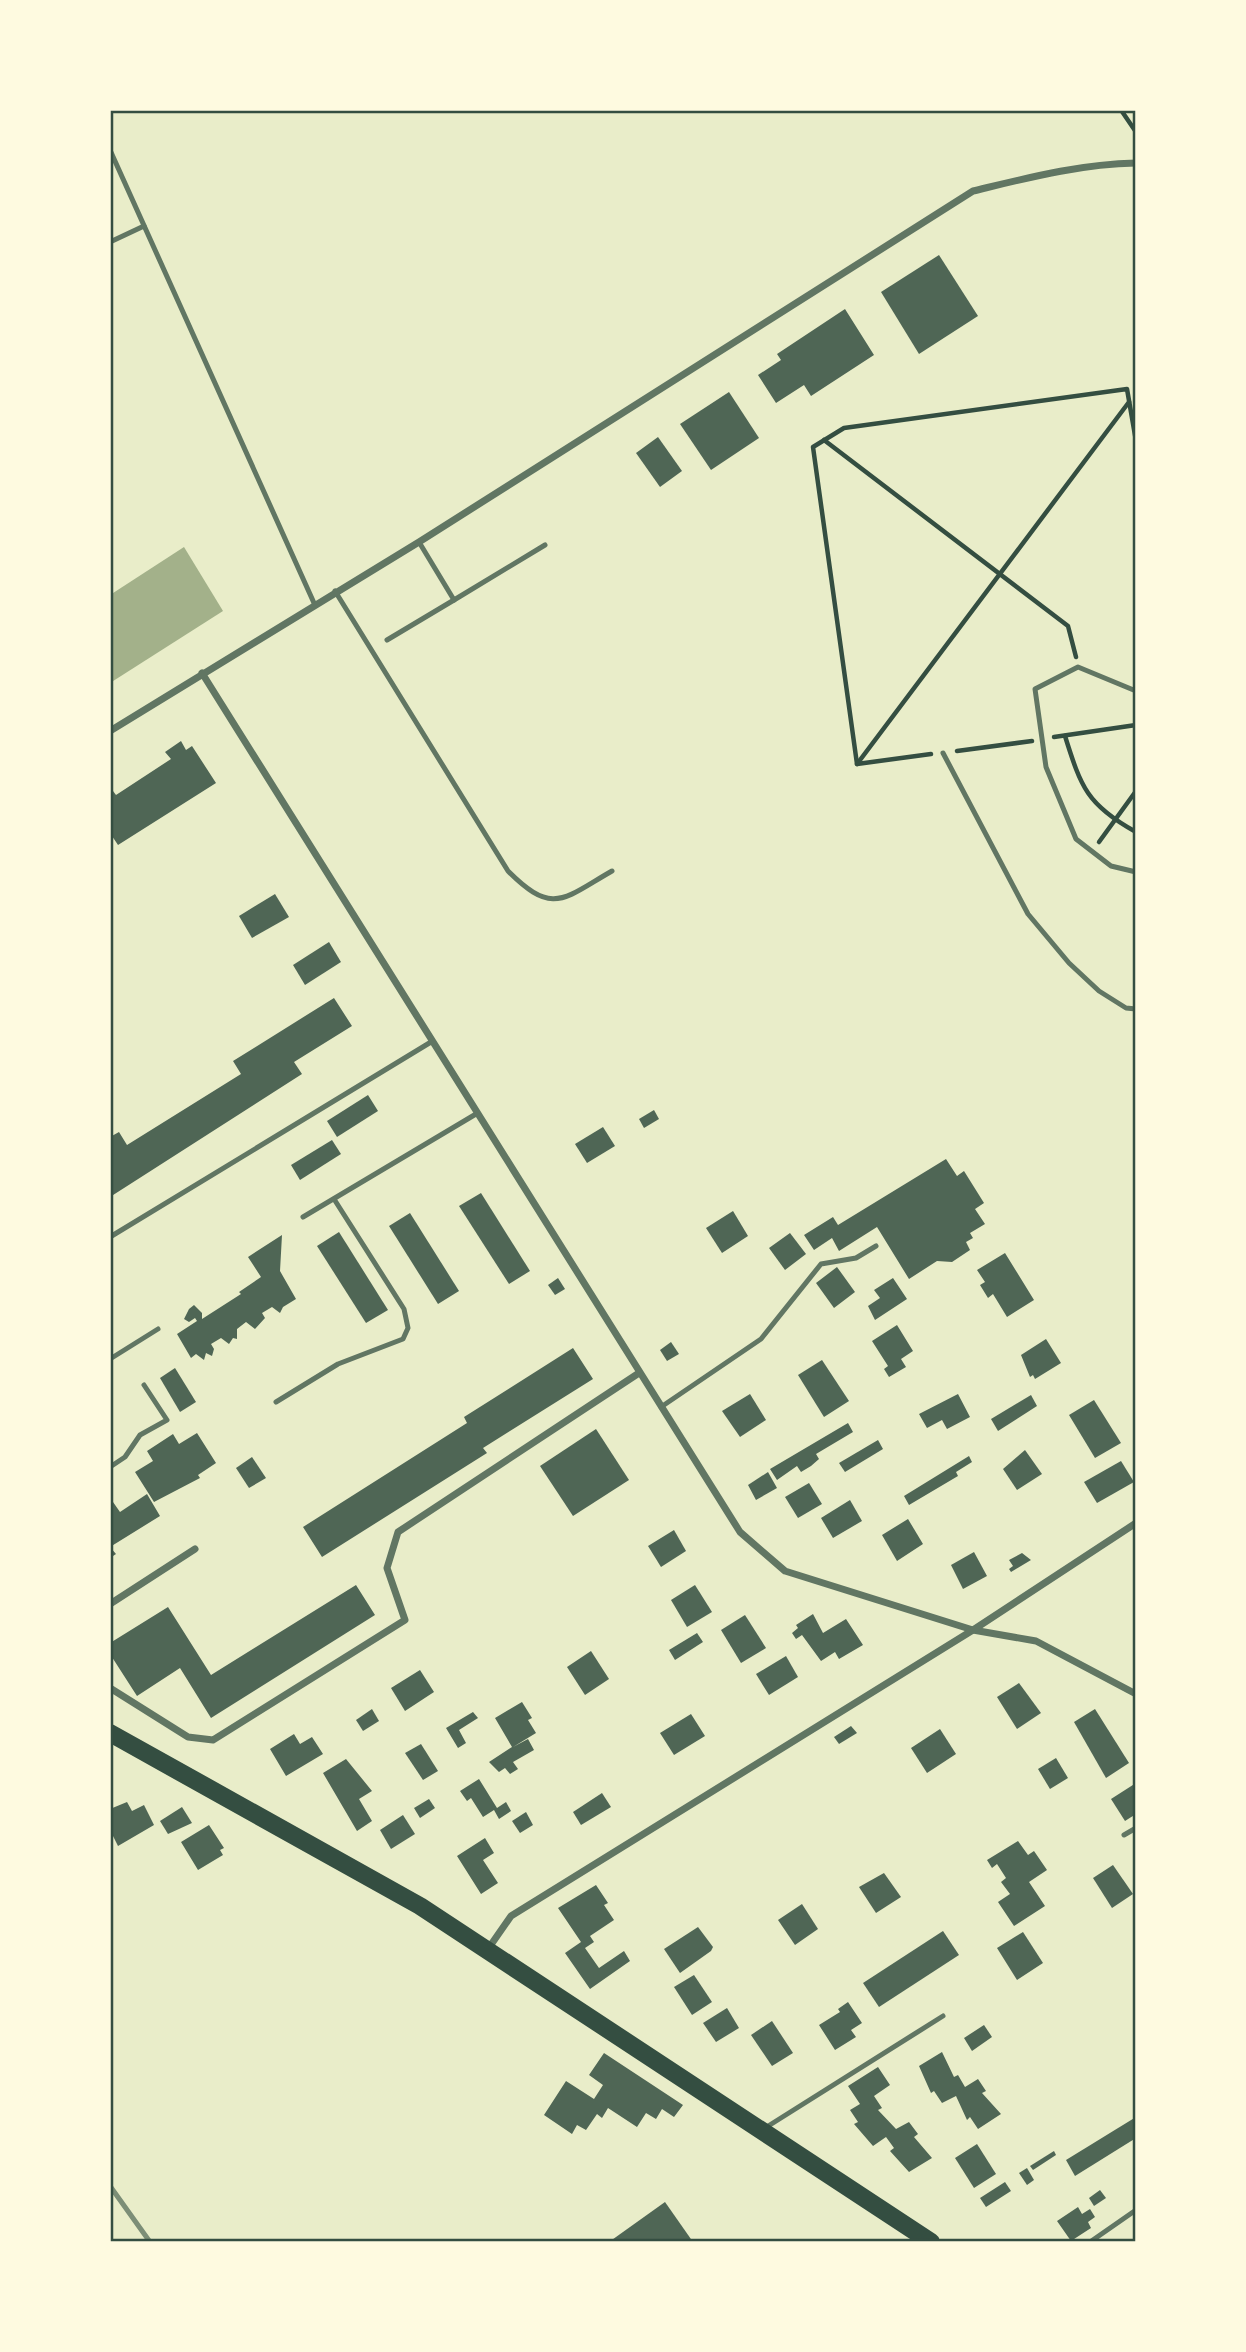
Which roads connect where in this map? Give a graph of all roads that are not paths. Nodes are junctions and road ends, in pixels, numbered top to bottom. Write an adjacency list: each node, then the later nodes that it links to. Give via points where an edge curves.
1 (110, 150): 3 (lane)
2 (1136, 163): 5 (street, via 1047,173 973,191)
3 (144, 226): 4 (lane); 9 (lane)
4 (110, 242)
5 (419, 542): 7 (street); 8 (lane)
6 (545, 545): 8 (lane)
7 (335, 591): 9 (street); 15 (lane, via 508,871 526,889 555,900)
8 (454, 600): 10 (lane)
9 (314, 603): 11 (street)
10 (387, 640)
11 (202, 673): 13 (street); 18 (street)
12 (1136, 691): 16 (lane, via 1079,667 1035,689 1046,766 1076,839 1111,866)
13 (110, 731)
14 (943, 753): 17 (lane, via 1028,914 1099,991)
15 (612, 871)
16 (1136, 872)
17 (1136, 1009)
18 (431, 1042): 19 (street); 22 (lane)
19 (476, 1114): 20 (lane); 26 (street)
20 (334, 1199): 21 (lane); 28 (lane, via 404,1309 408,1328 403,1339 338,1364)
21 (303, 1217)
22 (110, 1237)
23 (876, 1246): 29 (lane, via 856,1258 821,1264 761,1339)
24 (158, 1329): 25 (lane)
25 (110, 1359)
26 (639, 1373): 29 (street); 35 (street, via 398,1532 387,1567 405,1620 213,1740 188,1737)
27 (145, 1385): 30 (lane, via 167,1420 140,1435 125,1457)
28 (276, 1402)
29 (661, 1407): 34 (street, via 740,1532 785,1571)
30 (110, 1467)
31 (1136, 1523): 34 (street)
32 (195, 1549): 33 (street)
33 (110, 1604)
34 (973, 1630): 36 (street, via 1037,1641); 40 (street, via 511,1916)
35 (110, 1688)
36 (1136, 1694)
37 (110, 1733): 40 (main road, via 420,1906)
38 (1136, 1828): 39 (lane)
39 (1124, 1835)
40 (488, 1949): 42 (main road)
41 (943, 2016): 42 (lane)
42 (763, 2130): 44 (main road)
43 (1136, 2210): 45 (lane)
44 (931, 2242)
45 (1090, 2242)

